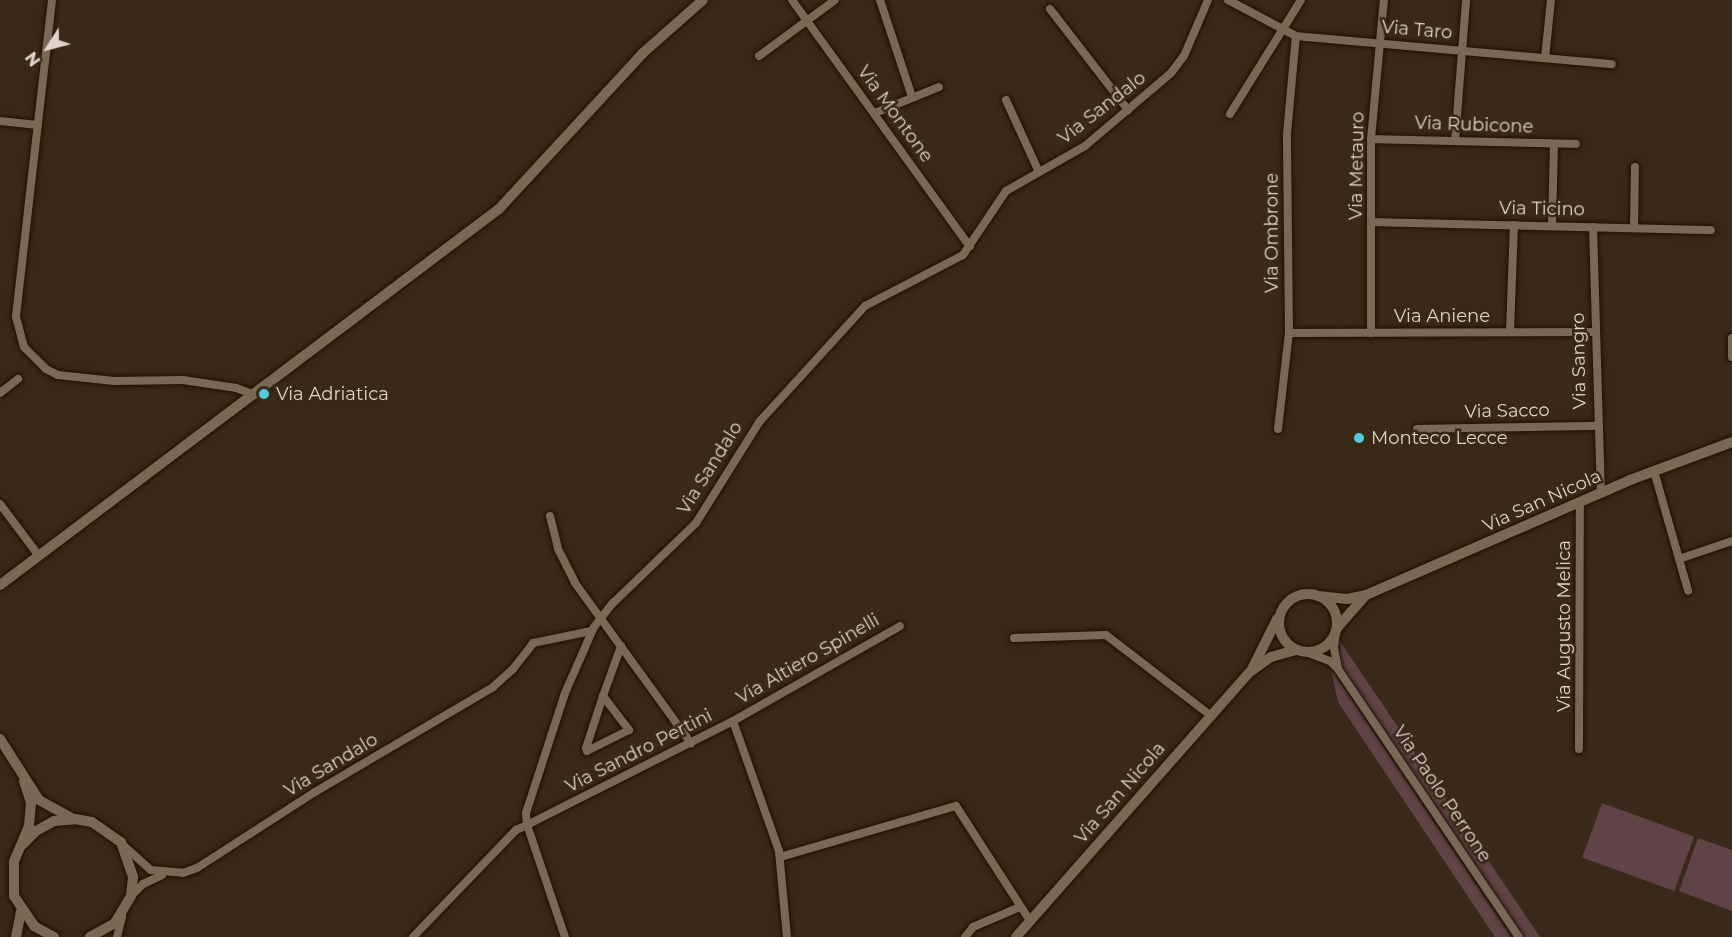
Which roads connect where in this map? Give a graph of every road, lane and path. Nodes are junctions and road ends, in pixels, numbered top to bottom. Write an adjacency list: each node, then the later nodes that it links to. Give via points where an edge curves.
1 (52, 0): 28 (street)
2 (703, 0): 50 (street, via 643,53 499,209)
3 (792, 0): 13 (street, Via Montone)
4 (835, 0): 13 (street)
5 (880, 0): 22 (street)
6 (1208, 0): 24 (street, Via Sandalo, via 1179,64)
7 (1228, 0): 14 (street, Via Taro)
8 (1300, 0): 14 (street)
9 (1384, 0): 16 (street, Via Metauro)
10 (1466, 0): 17 (street)
11 (1551, 0): 19 (street)
12 (1050, 9): 24 (street)
13 (807, 20): 18 (street); 25 (street, Via Montone)
14 (1282, 31): 15 (street, Via Taro); 26 (street)
15 (1296, 36): 16 (street, Via Taro); 44 (street, Via Ombrone, via 1287,134)
16 (1380, 43): 17 (street, Via Taro); 29 (street, Via Metauro)
17 (1462, 50): 19 (street, Via Taro); 30 (street)
18 (759, 56)
19 (1545, 58): 20 (street, Via Taro)
20 (1612, 64)
21 (939, 87): 22 (street)
22 (912, 97): 25 (street)
23 (1006, 100): 34 (street)
24 (1128, 110): 34 (street, Via Sandalo, via 1085,146)
25 (875, 113): 41 (street, Via Montone)
26 (1230, 114)
27 (0, 121): 28 (street)
28 (38, 125): 50 (street, via 16,317 24,347 58,375 114,381 183,380)
29 (1371, 139): 30 (street, Via Rubicone); 35 (street, Via Metauro)
30 (1455, 141): 31 (street, Via Rubicone)
31 (1554, 144): 32 (street, Via Rubicone); 37 (street)
32 (1576, 144)
33 (1635, 167): 39 (street)
34 (1039, 172): 41 (street, Via Sandalo, via 998,198)
35 (1373, 222): 36 (street, Via Ticino); 45 (street, Via Metauro)
36 (1514, 225): 37 (street, Via Ticino); 42 (street)
37 (1552, 225): 38 (street, Via Ticino)
38 (1593, 227): 39 (street, Via Ticino); 43 (street, Via Sangro)
39 (1634, 228): 40 (street, Via Ticino)
40 (1711, 230)
41 (970, 247): 68 (street, Via Sandalo, via 953,261 875,299 848,323 760,421 696,523)
42 (1510, 332): 43 (street, Via Aniene); 45 (street, Via Aniene)
43 (1595, 332): 51 (street, Via Sangro)
44 (1289, 333): 45 (street, Via Aniene); 52 (street, Via Ombrone)
45 (1371, 333)
46 (1732, 338): 47 (street)
47 (1732, 357)
48 (18, 379): 49 (street)
49 (0, 393)
50 (255, 395): 61 (street)
51 (1597, 426): 53 (street, Via Sacco); 56 (street, Via Sangro)
52 (1278, 429)
53 (1417, 429)
54 (1732, 442): 55 (street, Via San Nicola)
55 (1654, 471): 56 (street, Via San Nicola); 62 (street)
56 (1601, 494): 57 (street, Via San Nicola)
57 (1580, 503): 65 (street, Via San Nicola); 82 (street, Via Augusto Melica)
58 (0, 504): 61 (street)
59 (550, 516): 68 (street, via 566,566)
60 (1732, 541): 62 (street)
61 (39, 556): 63 (street)
62 (1679, 560): 64 (street)
63 (0, 585)
64 (1688, 591)
65 (1366, 595): 66 (street, Via San Nicola); 70 (street, Via San Nicola)
66 (1318, 596): 67 (street, Via San Nicola, via 1296,596); 70 (street, via 1334,610)
67 (1280, 614): 74 (street, via 1281,635); 76 (street, Via San Nicola)
68 (602, 616): 71 (street, Via Sandalo); 73 (street)
69 (900, 626): 79 (street, Via Altiero Spinelli)
70 (1336, 630): 74 (street, Via San Nicola, via 1327,645); 75 (street, Via Paolo Perrone)
71 (591, 631): 85 (street, via 556,720 526,813); 89 (street, Via Sandalo, via 532,643 508,675 493,687 315,792 214,859 191,871)
72 (1014, 638): 78 (street, via 1106,634)
73 (621, 646): 77 (street); 81 (street, via 642,680)
74 (1301, 651): 75 (street, Via Paolo Perrone, via 1324,658); 76 (street, Via San Nicola, via 1271,657)
75 (1338, 669): 104 (street, Via Paolo Perrone)
76 (1250, 672): 78 (street, Via San Nicola)
77 (603, 696): 77 (street, via 586,748 587,751 629,730)
78 (1211, 716): 94 (street, Via San Nicola)
79 (733, 721): 81 (street, Via Sandro Pertini); 88 (street, Via Sandro Pertini)
80 (0, 739): 83 (street)
81 (691, 742): 85 (street, Via Sandro Pertini)
82 (1580, 749)
83 (24, 781): 84 (street, via 39,800); 87 (street, via 31,803 29,826)
84 (75, 819): 86 (street, via 108,830); 87 (street, via 54,821)
85 (527, 825): 99 (street, Via Sandro Pertini, via 516,830); 100 (street)
86 (121, 842): 89 (street, via 146,867); 90 (street, via 133,877)
87 (21, 846): 93 (street, via 12,879)
88 (780, 857): 91 (street, via 956,806); 101 (street, Via Sandro Pertini)
89 (172, 873): 90 (street, Via Sandalo, via 156,876)
90 (131, 896): 92 (street)
91 (1020, 906): 94 (street); 102 (street, via 974,927)
92 (127, 907): 97 (street, via 115,923); 98 (street)
93 (21, 911): 95 (street); 96 (street)
94 (1030, 921): 103 (street, Via San Nicola)
95 (16, 937)
96 (51, 937)
97 (90, 937)
98 (117, 937)
99 (413, 937)
100 (565, 937)
101 (787, 937)
102 (965, 937)
103 (1016, 937)
104 (1519, 937)

